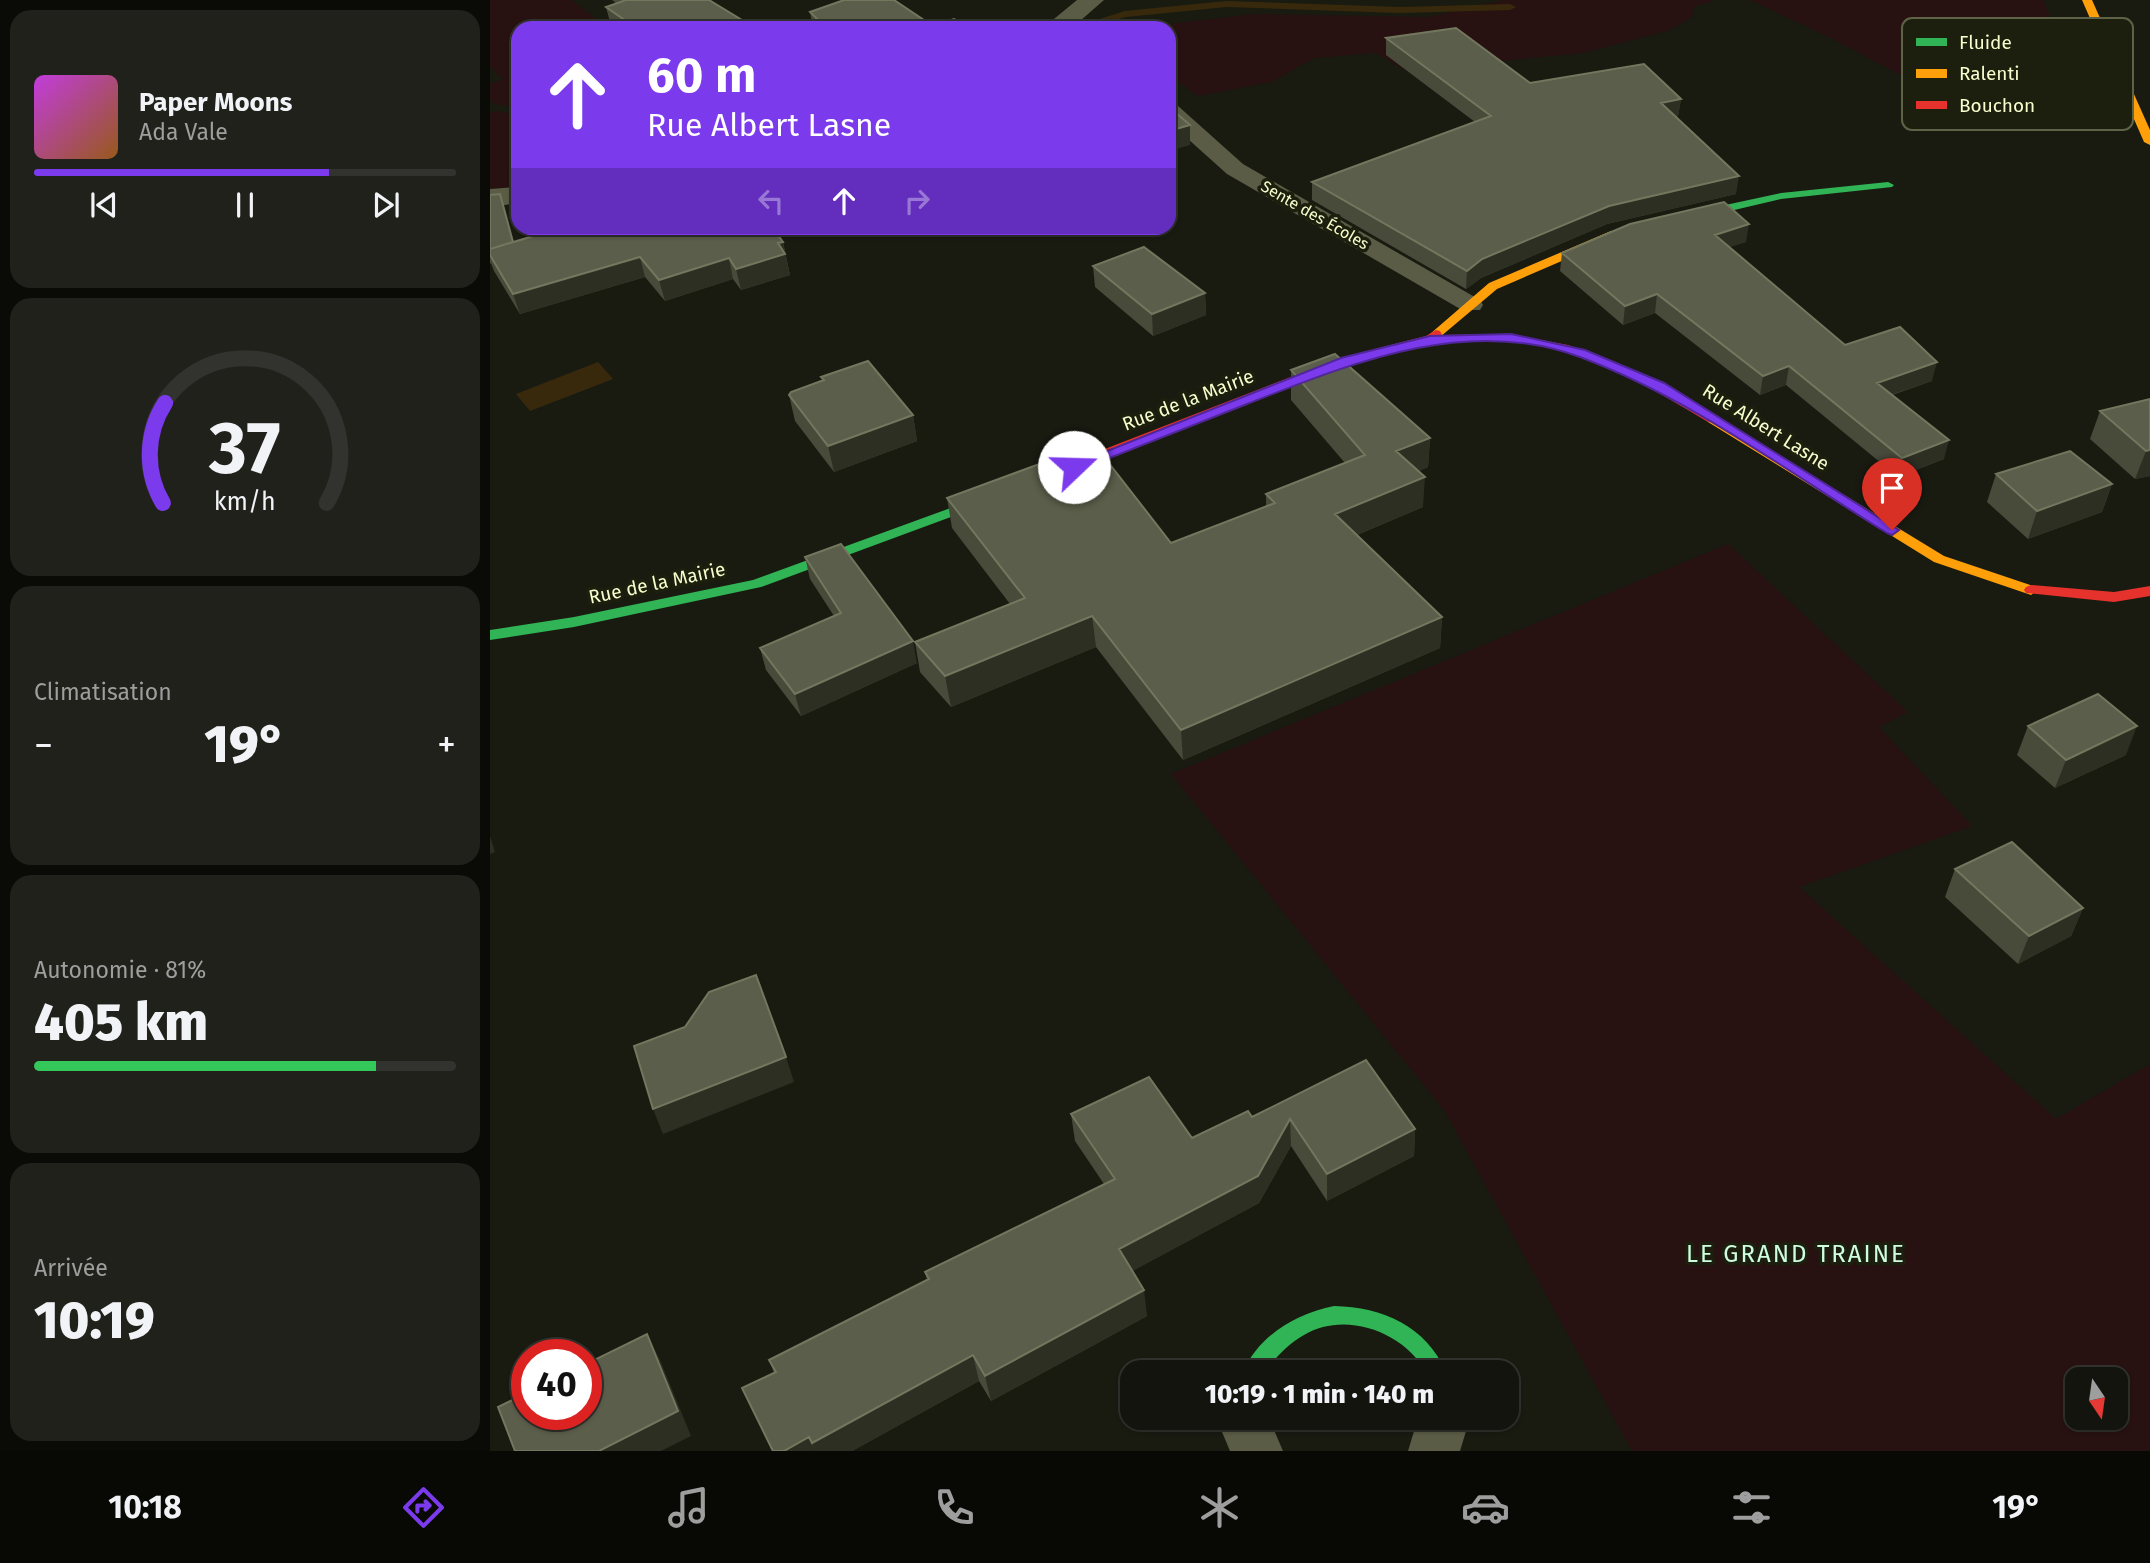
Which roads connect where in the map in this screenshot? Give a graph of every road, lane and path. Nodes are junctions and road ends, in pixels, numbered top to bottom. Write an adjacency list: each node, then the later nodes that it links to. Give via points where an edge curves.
1 (1092, 0): 4 (street)
2 (2087, 0): 3 (street)
3 (2095, 18)
4 (1068, 21)
5 (2133, 104): 7 (street)
6 (1176, 116): 13 (lane, Sente des Écoles, via 1235,169)
7 (2150, 142)
8 (1888, 185): 11 (street, via 1781,196)
9 (511, 196): 10 (street)
10 (490, 198)
11 (1659, 223)
12 (1632, 229): 13 (street, Rue de la Mairie, via 1493,286)
13 (1471, 305): 14 (street, Rue de la Mairie)
14 (1430, 340): 15 (street, Rue de la Mairie, via 1346,361); 17 (street, Rue Albert Lasne, via 1511,338 1581,353 1659,386 1939,559 2031,590 2114,597)
15 (1035, 481)
16 (1010, 490): 18 (street, Rue de la Mairie, via 756,584)
17 (2150, 591)
18 (490, 635)
19 (1260, 1360): 20 (street, via 1270,1344 1296,1325 1326,1315 1358,1314 1389,1324 1415,1341)
20 (1428, 1360)
21 (1248, 1430): 23 (street)
22 (1440, 1430): 24 (street)
23 (1257, 1451)
24 (1434, 1451)

